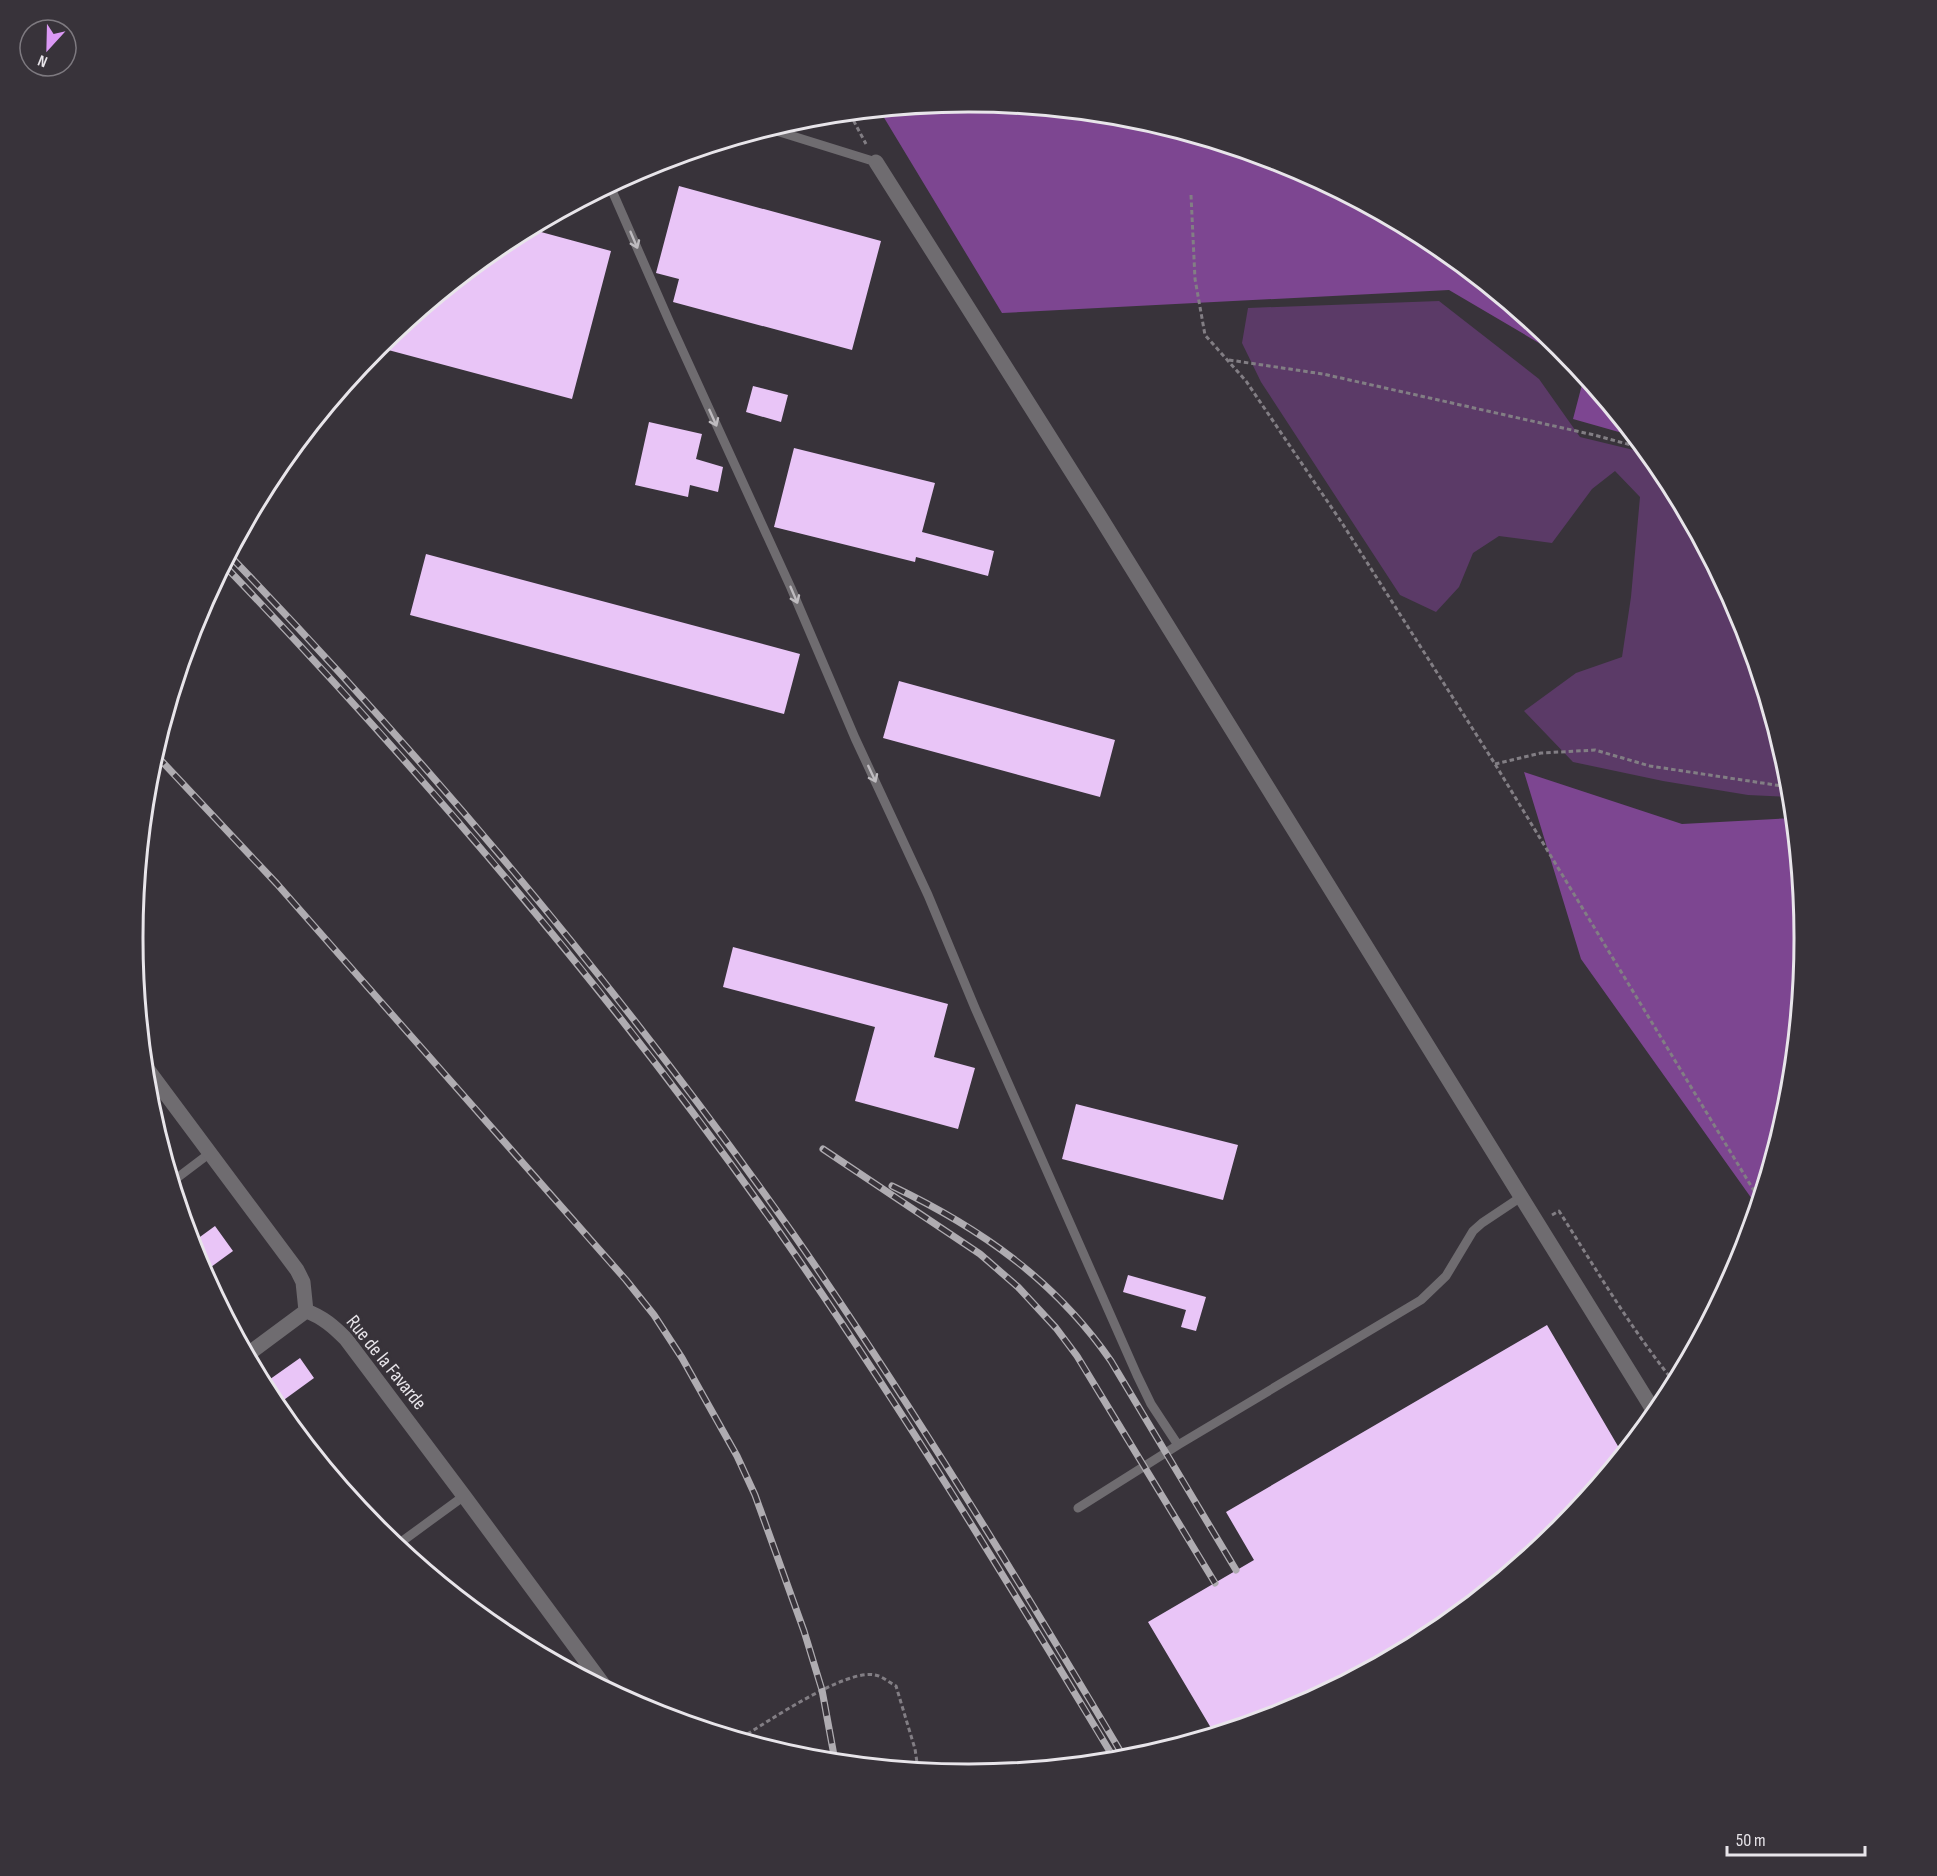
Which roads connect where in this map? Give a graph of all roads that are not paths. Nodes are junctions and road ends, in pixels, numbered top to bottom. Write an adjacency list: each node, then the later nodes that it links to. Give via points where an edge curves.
1 (785, 134): 2 (lane)
2 (876, 162): 7 (street)
3 (613, 193): 11 (lane, one-way to 11, via 928,895 1137,1375)
4 (156, 1081): 5 (street)
5 (210, 1153): 6 (lane); 8 (street, via 297,1270 303,1282)
6 (179, 1177)
7 (1521, 1197): 10 (street); 11 (lane, via 1473,1232 1446,1276 1421,1300)
8 (306, 1311): 9 (street); 12 (street, Rue de la Favarde, via 317,1314 346,1339)
9 (253, 1350)
10 (1650, 1404)
11 (1178, 1446): 13 (lane)
12 (464, 1496): 14 (lane); 15 (street, Rue de la Favarde)
13 (1078, 1508)
14 (404, 1540)
15 (594, 1673)

